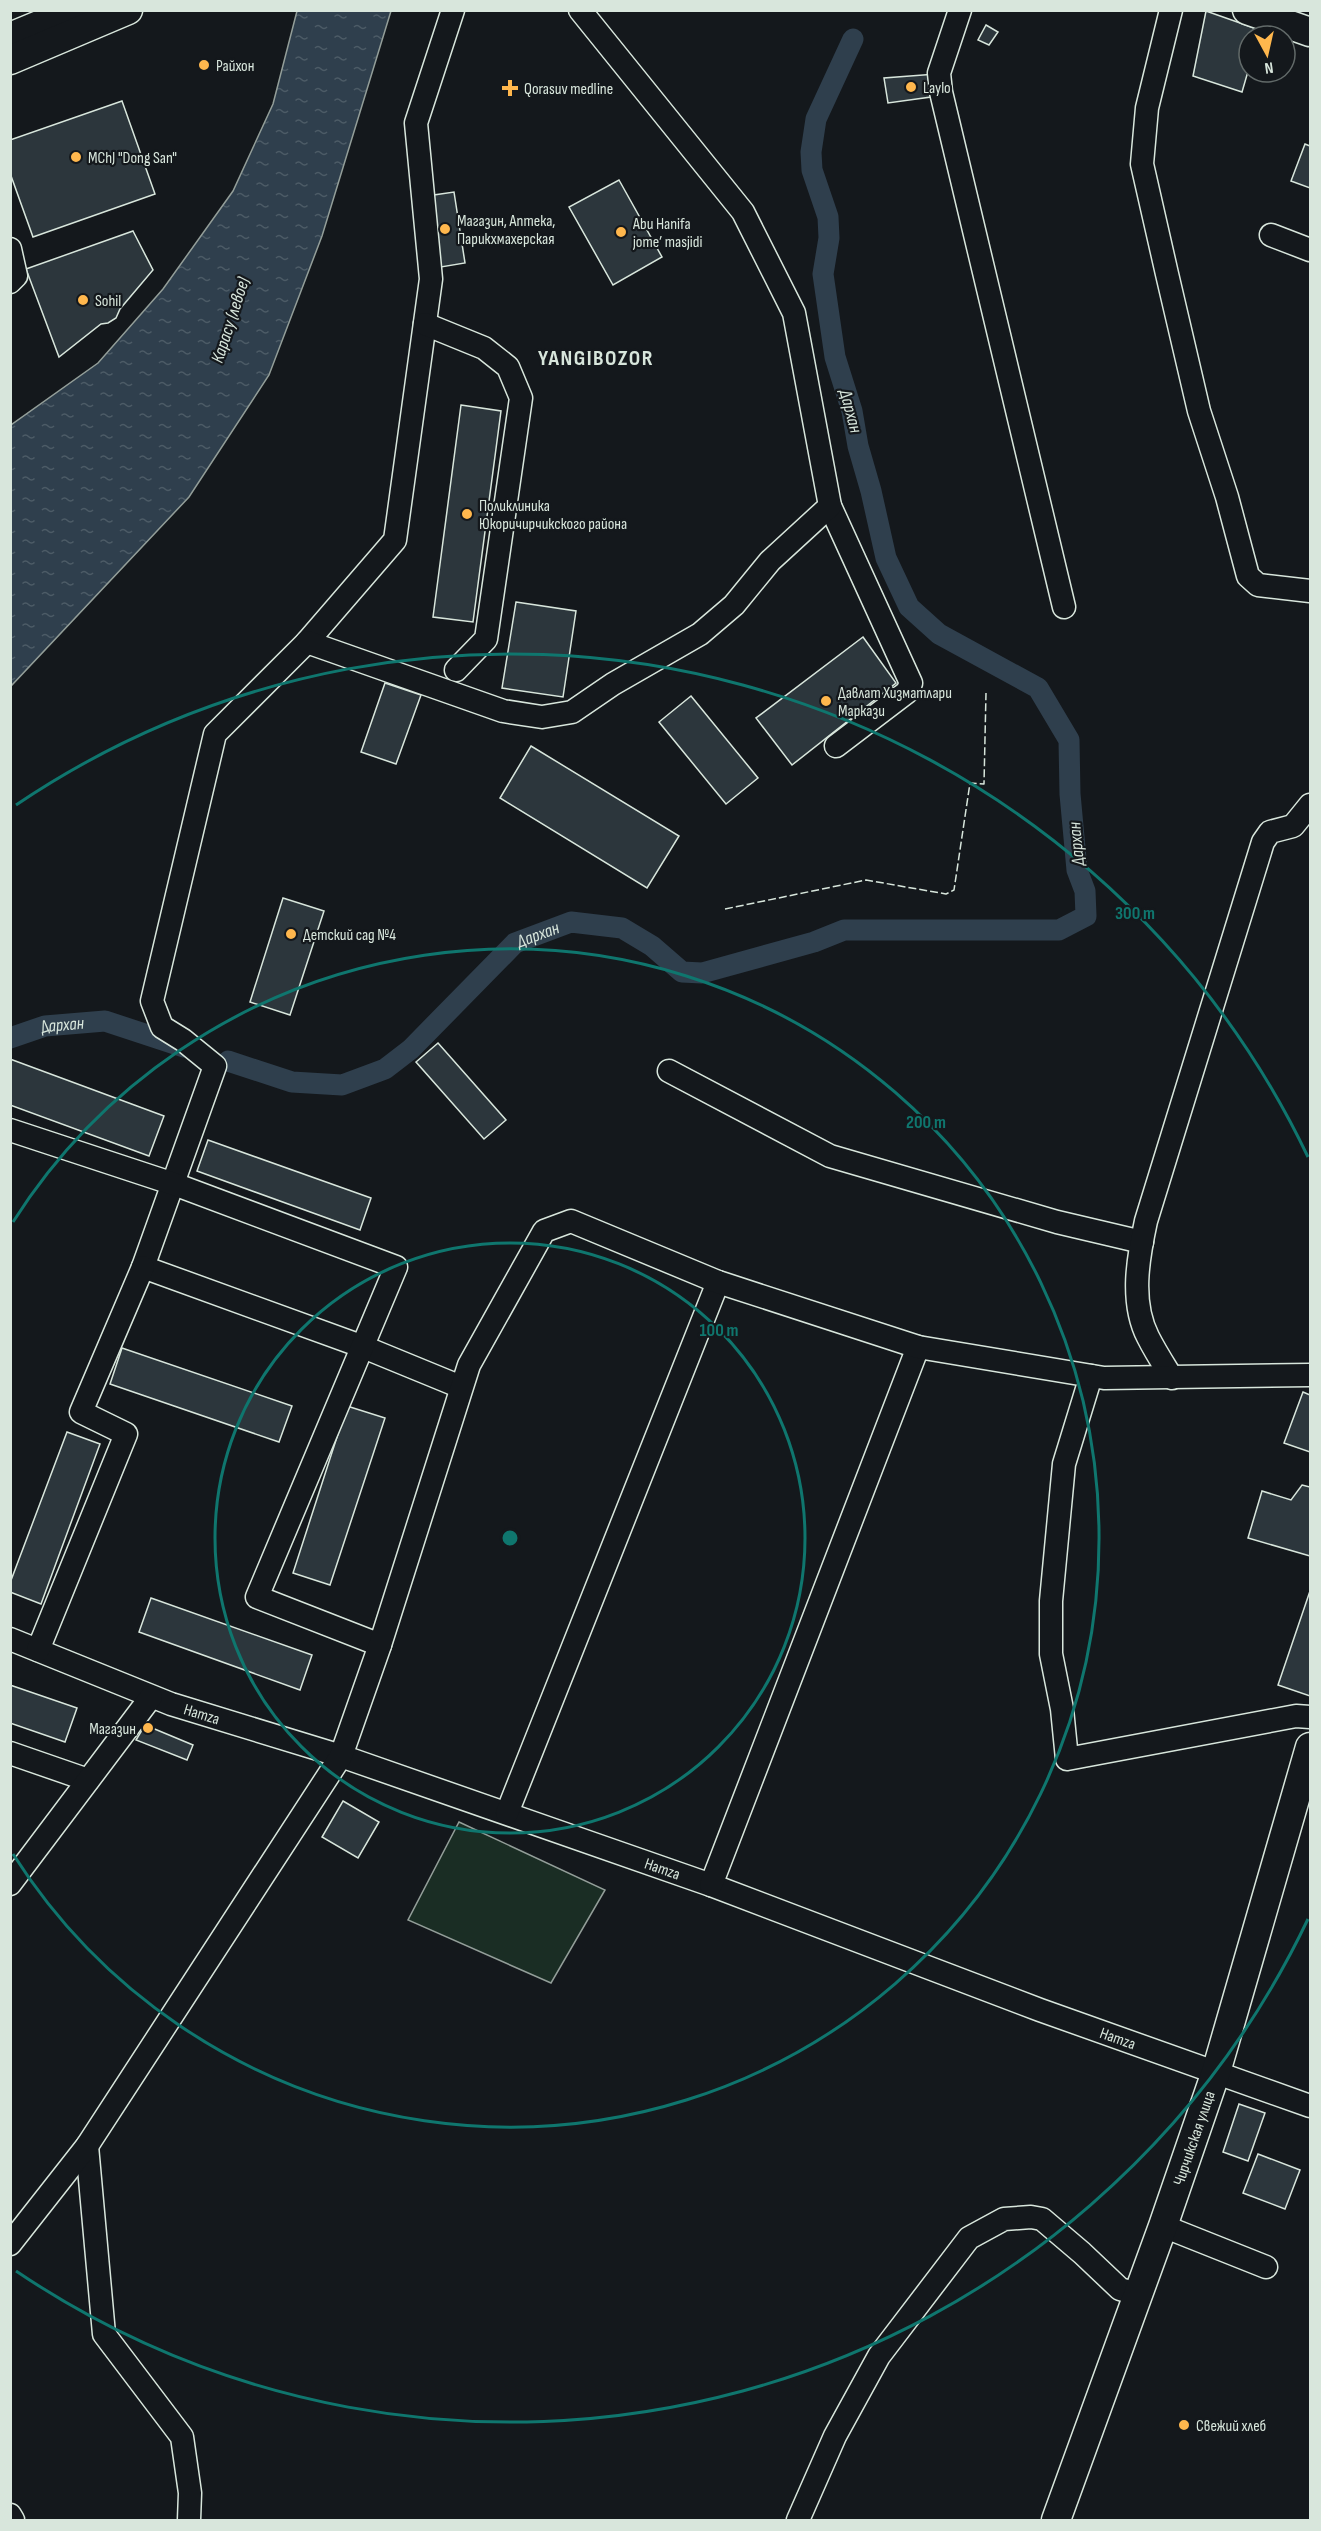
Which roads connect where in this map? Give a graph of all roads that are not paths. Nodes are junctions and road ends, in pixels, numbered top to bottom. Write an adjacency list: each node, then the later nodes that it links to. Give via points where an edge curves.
1 (75, 10): 8 (main road)
2 (128, 10): 10 (main road)
3 (453, 10): 15 (street, via 416,123 431,279)
4 (580, 10): 16 (street, via 742,212 794,313)
5 (960, 10): 18 (street, via 939,73 941,92)
6 (1171, 10): 17 (street, via 1147,108 1142,164 1180,331 1248,576 1258,585)
7 (1247, 10): 9 (main road)
8 (24, 25)
9 (1311, 32)
10 (10, 60)
11 (1271, 235): 13 (street)
12 (10, 249): 14 (street, via 16,276)
13 (1311, 250)
14 (10, 282)
15 (425, 324): 19 (street, via 395,540); 20 (street, via 484,348 508,367 521,398 486,639)
16 (830, 506): 19 (street, via 770,561 734,605 700,634 572,712 542,717 503,711); 21 (street, via 911,683 907,692)
17 (1311, 591)
18 (1064, 607)
19 (307, 642): 25 (street, via 215,734 152,1001 162,1027 215,1066)
20 (456, 670)
21 (836, 746)
22 (1311, 805): 26 (street, via 1293,826 1270,832 1263,842)
23 (669, 1071): 26 (street, via 830,1156 1057,1222)
24 (10, 1130): 25 (street)
25 (174, 1184): 27 (street); 29 (street, via 396,1267)
26 (1142, 1242): 33 (street, via 1137,1280 1140,1314 1147,1336)
27 (143, 1267): 29 (street); 37 (street, via 81,1412 126,1434)
28 (717, 1282): 30 (street); 34 (street, via 571,1221 544,1231); 44 (street)
29 (361, 1346): 34 (street); 36 (street, via 257,1598)
30 (918, 1347): 32 (street); 46 (street)
31 (1311, 1375): 33 (street)
32 (1092, 1376): 33 (street); 39 (street, via 1064,1464 1051,1600 1051,1654 1067,1759 1296,1716)
33 (1172, 1378)
34 (462, 1384): 36 (street)
35 (10, 1639): 37 (street, Hamza)
36 (380, 1645): 42 (street)
37 (38, 1650): 38 (street, Hamza)
38 (151, 1697): 42 (street, Hamza); 43 (street)
39 (1311, 1717)
40 (1311, 1747): 47 (main road, Чирчикская улица)
41 (10, 1753): 43 (street)
42 (341, 1756): 44 (street, Hamza); 49 (street)
43 (88, 1780): 45 (street)
44 (507, 1813): 46 (street, Hamza)
45 (10, 1884)
46 (711, 1885): 47 (street, Hamza, via 1029,2006)
47 (1216, 2072): 48 (street, Hamza); 50 (main road, Чирчикская улица)
48 (1311, 2106)
49 (87, 2146): 51 (street); 56 (street, via 104,2334 182,2437)
50 (1163, 2226): 52 (street); 53 (main road, Чирчикская улица)
51 (10, 2244)
52 (1266, 2266)
53 (1137, 2294): 57 (street, via 1120,2289 1042,2219 1004,2220 969,2238 879,2356 835,2436); 58 (main road, Чирчикская улица)
54 (10, 2515): 55 (street)
55 (13, 2520)
56 (189, 2520)
57 (798, 2520)
58 (1056, 2520)

